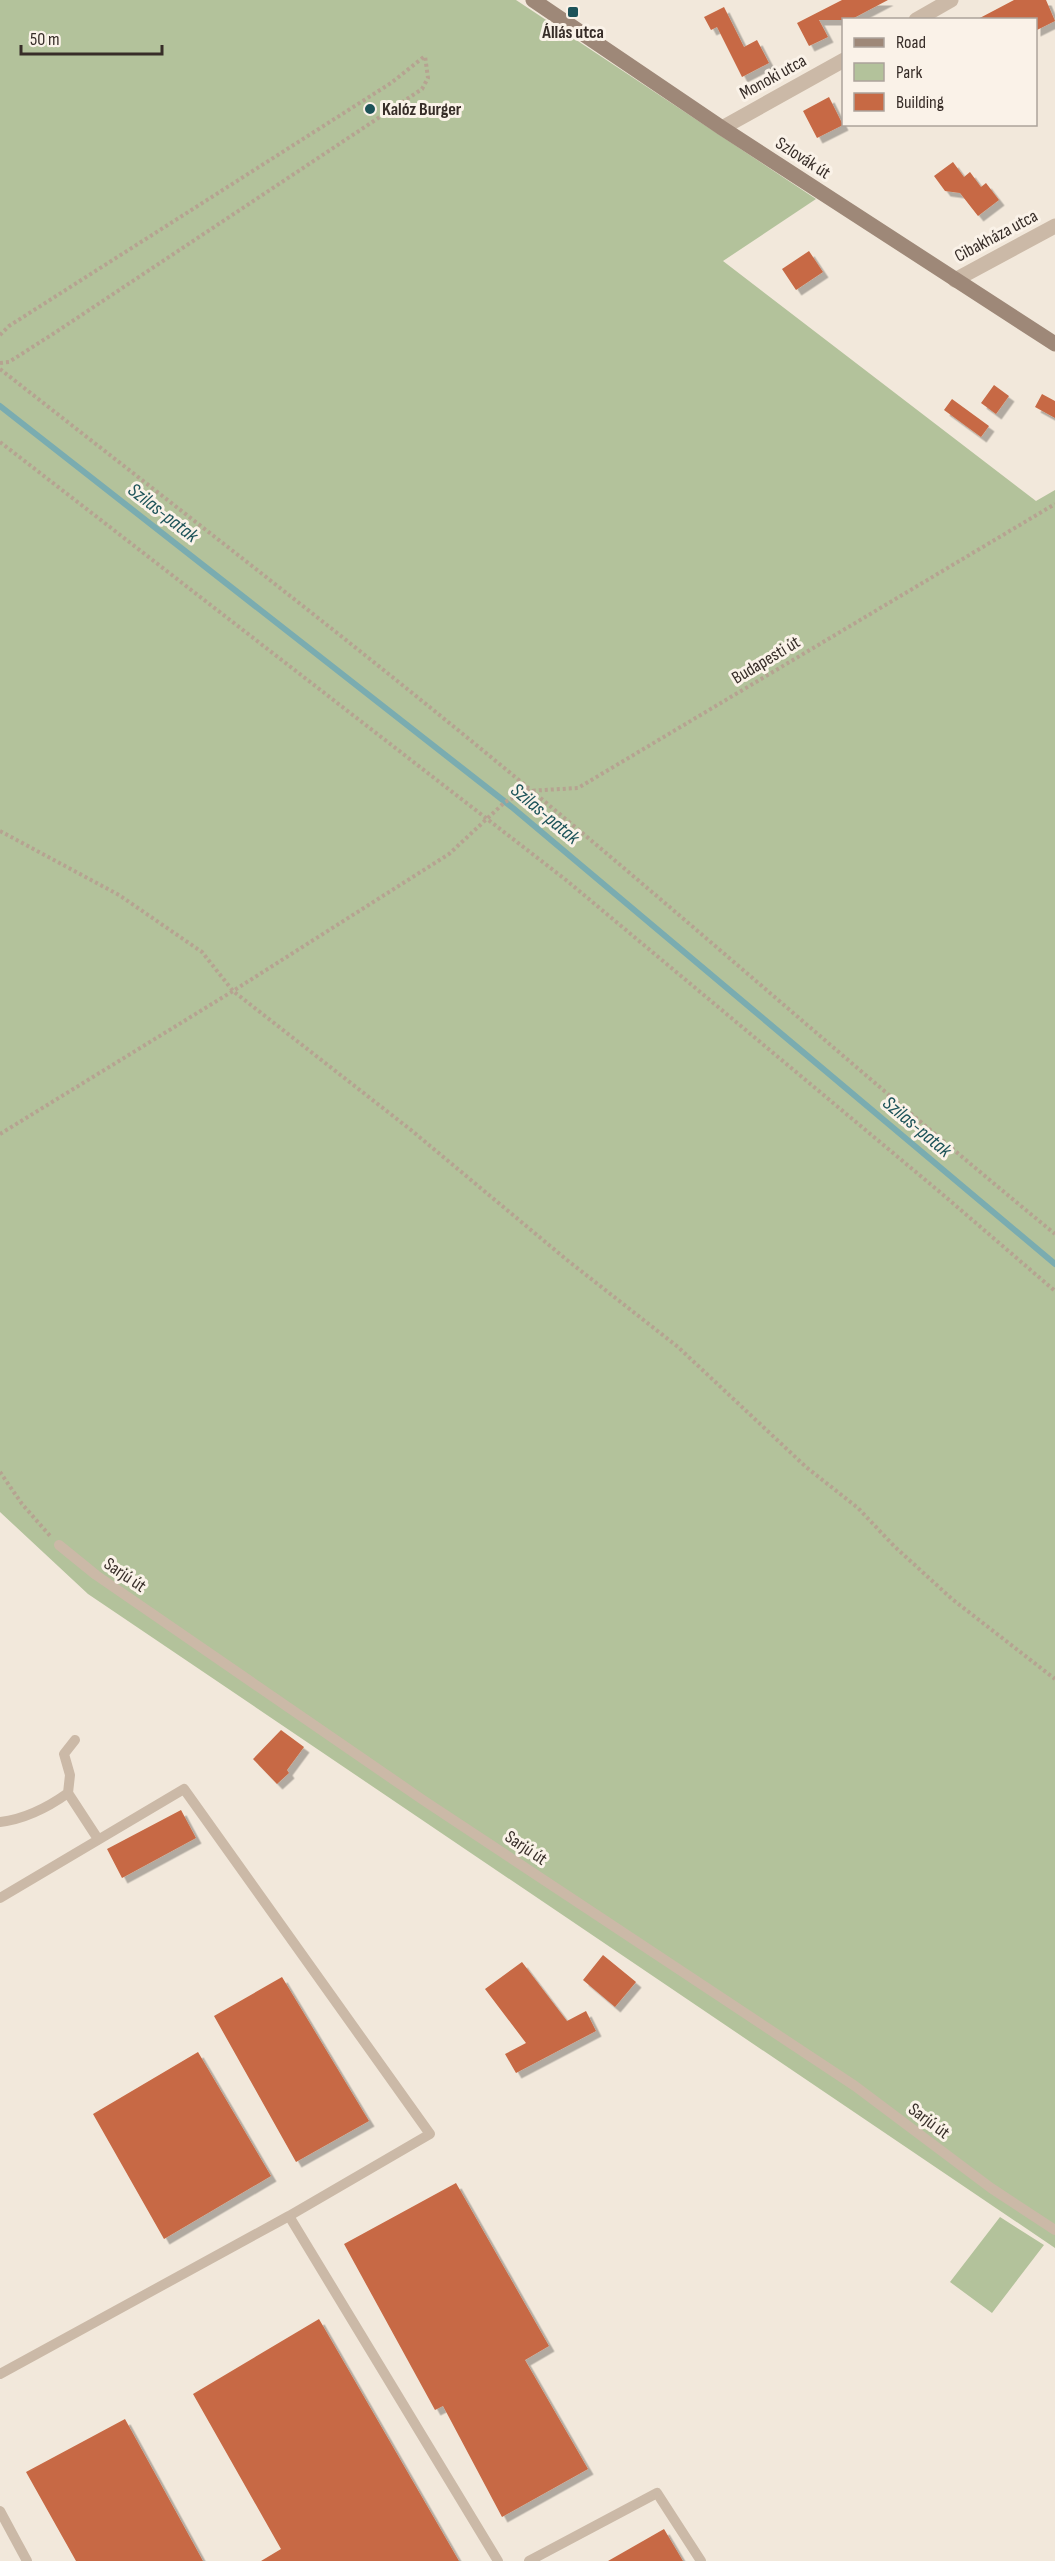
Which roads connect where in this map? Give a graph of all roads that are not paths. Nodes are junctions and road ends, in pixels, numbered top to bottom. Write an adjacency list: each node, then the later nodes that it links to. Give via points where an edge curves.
1 (533, 0): 5 (main road, Szlovák út)
2 (951, 0): 3 (street)
3 (920, 18)
4 (842, 61): 5 (street, Monoki utca)
5 (722, 128): 7 (main road, Szlovák út)
6 (1055, 226): 7 (street, Cibakháza utca)
7 (955, 280): 8 (main road, Szlovák út)
8 (1055, 344)
9 (59, 1545): 16 (lane, Sarjú út, via 96,1575 423,1800 855,2086 991,2188)
10 (75, 1740): 11 (lane, via 63,1754 70,1775)
11 (68, 1793): 12 (lane, via 18,1820); 13 (lane)
12 (0, 1822)
13 (98, 1839): 14 (lane); 15 (lane, via 184,1788 430,2134)
14 (0, 1898)
15 (289, 2216): 17 (lane); 20 (lane)
16 (1055, 2230)
17 (0, 2374)
18 (0, 2511): 19 (lane)
19 (27, 2561)
20 (498, 2561)
21 (529, 2561): 22 (lane, via 657,2493)
22 (701, 2561)

